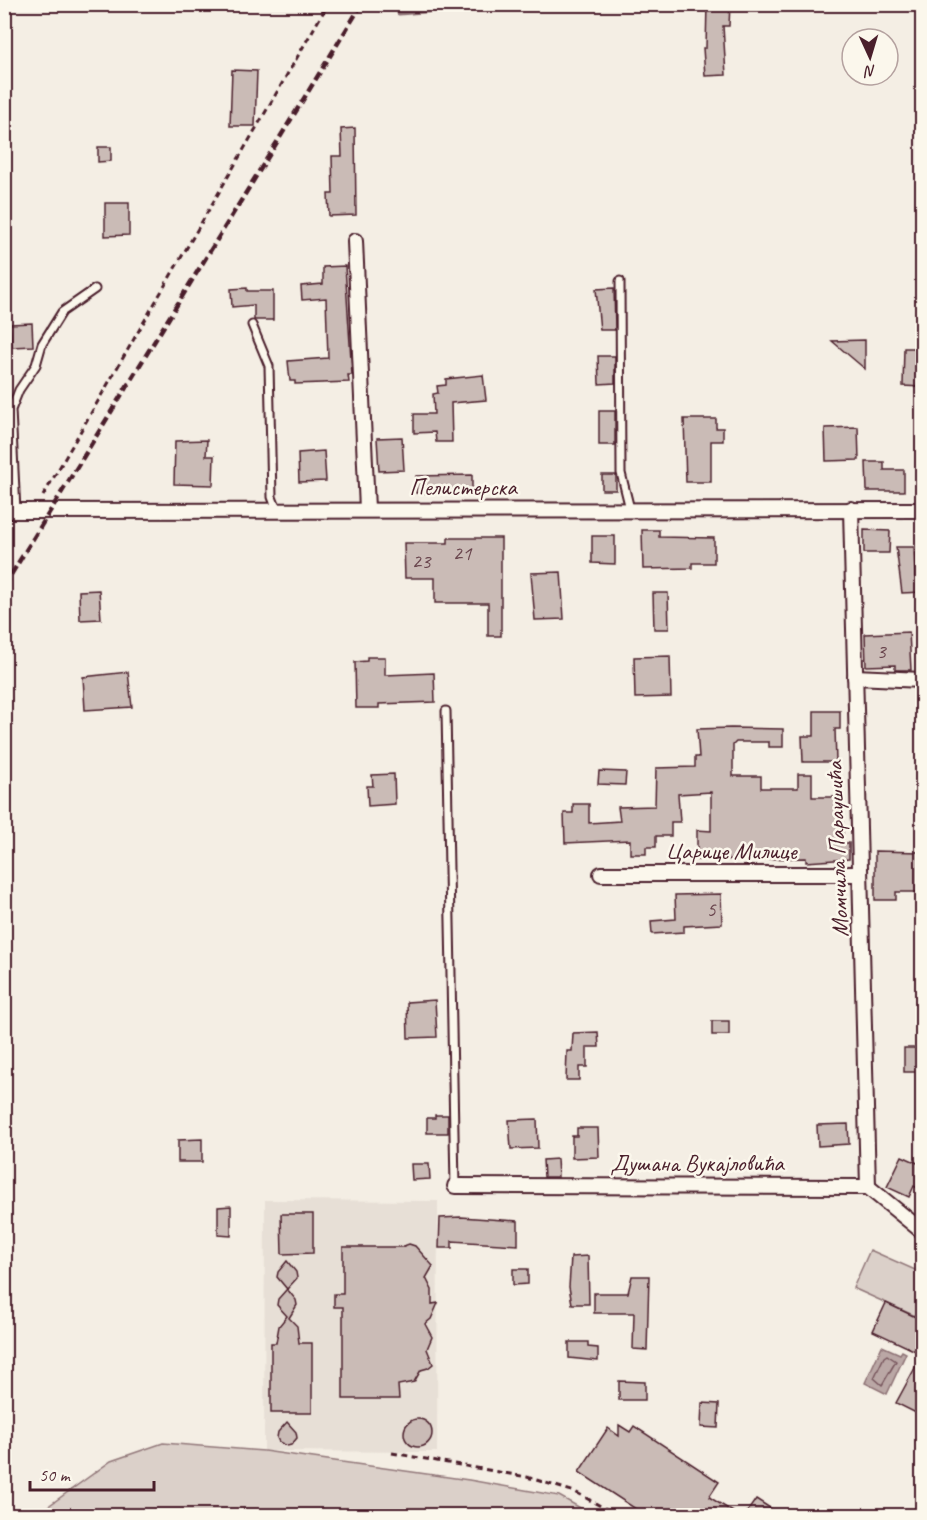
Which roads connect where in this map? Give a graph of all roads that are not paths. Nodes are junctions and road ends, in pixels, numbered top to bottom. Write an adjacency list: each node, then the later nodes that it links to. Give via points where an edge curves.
1 (356, 241): 5 (street)
2 (620, 281): 6 (lane, via 621,473)
3 (95, 289): 10 (lane, via 62,312 11,410)
4 (252, 325): 8 (lane, via 268,366 272,496)
5 (367, 509): 6 (street, Пелистерска); 8 (street, Пелистерска)
6 (630, 509): 7 (street, Пелистерска)
7 (851, 509): 9 (street, Пелистерска); 11 (street, Момчила Параушића)
8 (277, 510): 10 (street, Пелистерска)
9 (922, 510)
10 (10, 511)
11 (855, 677): 12 (street); 15 (street, Момчила Параушића)
12 (922, 680)
13 (446, 711): 16 (lane)
14 (601, 874): 15 (street, Царице Милице)
15 (860, 874): 17 (street, Момчила Параушића)
16 (455, 1186): 17 (street, Душана Вукајловића)
17 (868, 1187): 18 (street)
18 (922, 1231)

